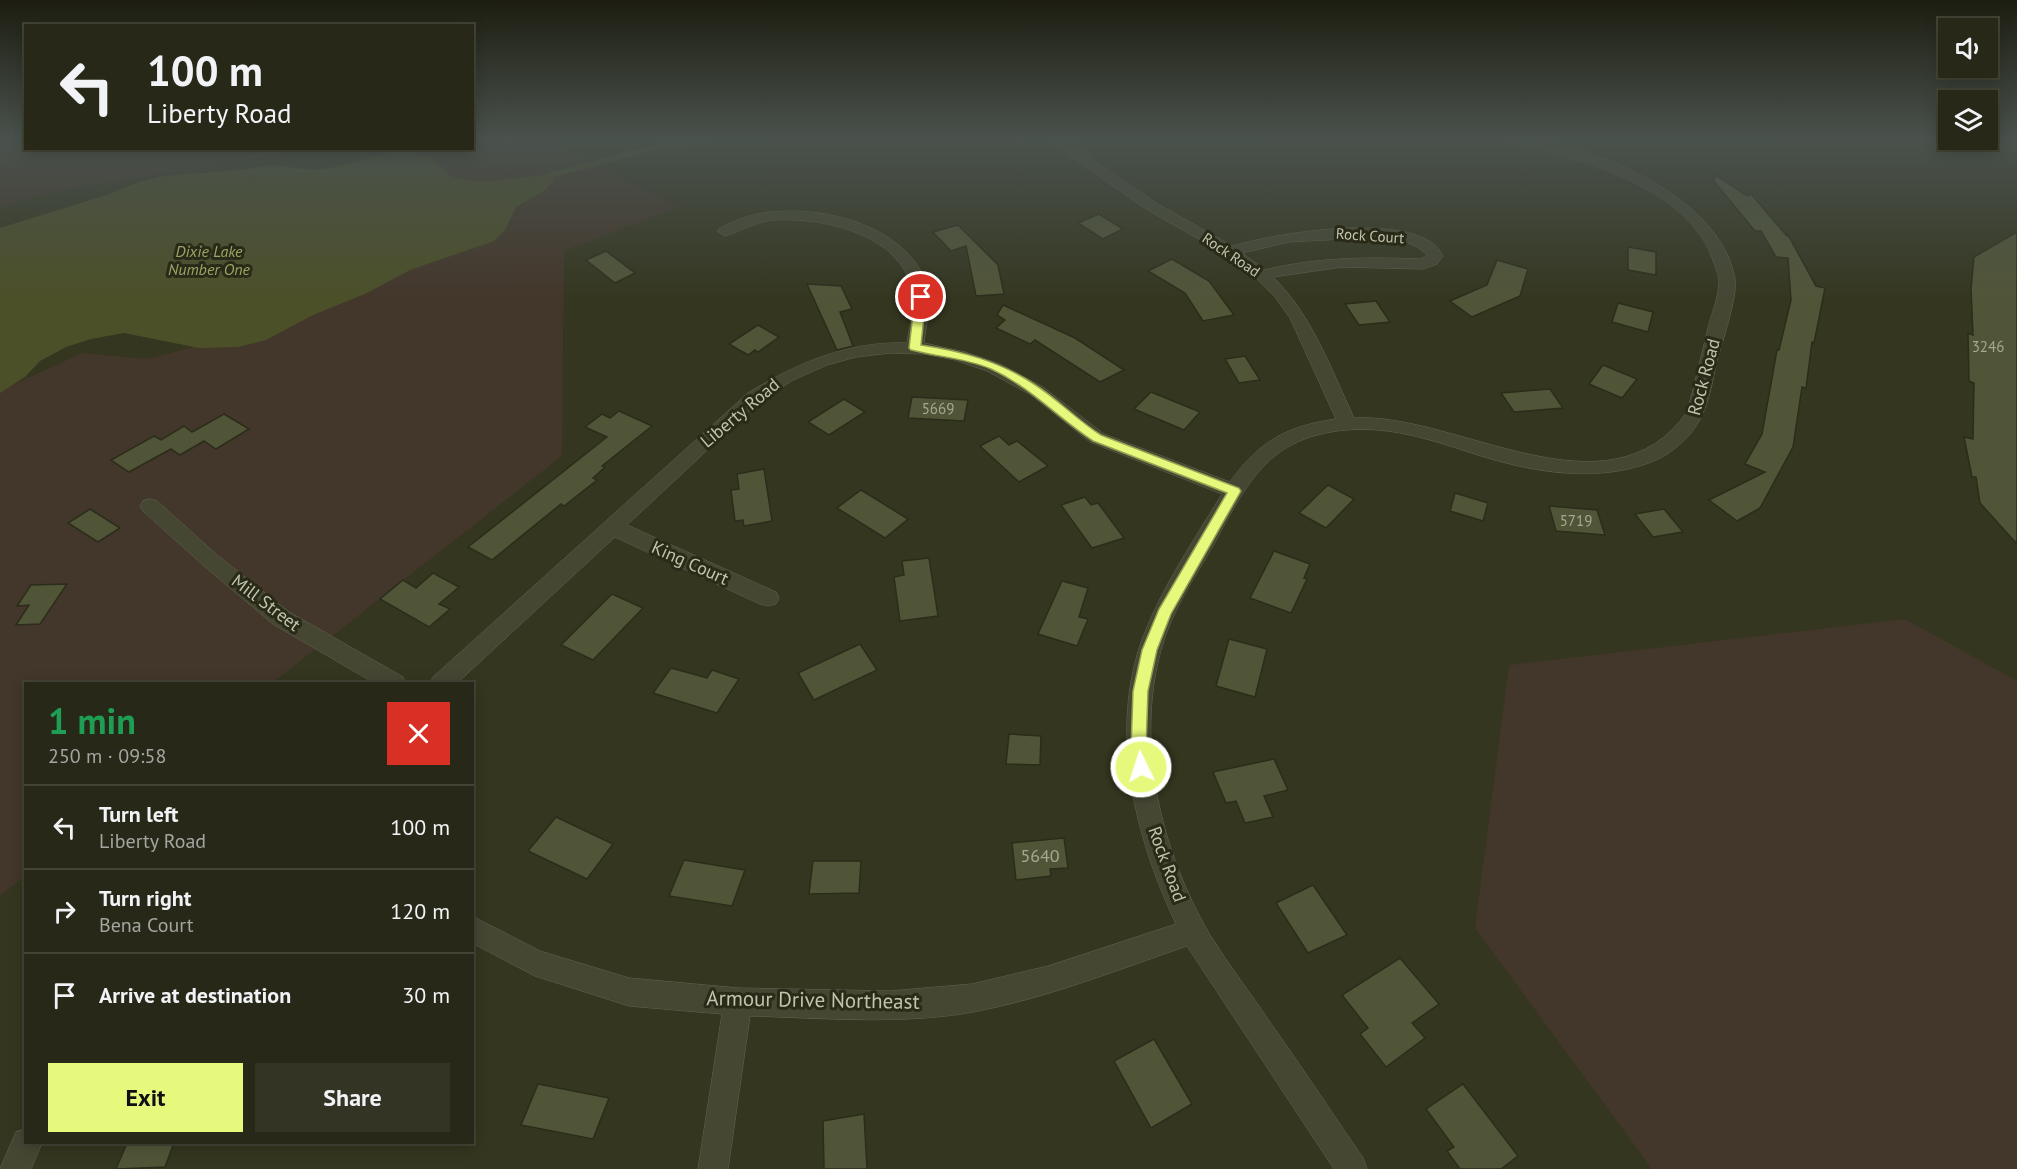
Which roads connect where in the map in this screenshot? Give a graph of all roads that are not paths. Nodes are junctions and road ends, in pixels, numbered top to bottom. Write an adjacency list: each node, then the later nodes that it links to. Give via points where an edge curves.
1 (1131, 193): 4 (street, Rock Road)
2 (1660, 193): 7 (street, Rock Road, via 1682,208 1716,245 1728,282 1696,413 1676,442 1638,460 1569,467 1513,458 1406,426)
3 (725, 231): 6 (street, via 757,219 792,216 839,223 880,238 903,256 917,278 921,297)
4 (1230, 251): 5 (street, Rock Road); 5 (street, Rock Court, via 1276,239 1361,233 1416,240 1428,244 1435,256 1423,264 1332,262)
5 (1262, 275): 7 (street, Rock Road, via 1299,318)
6 (915, 348): 8 (street, Liberty Road, via 957,354 995,367 1031,387 1097,438); 10 (street, Liberty Road, via 847,353 783,377 754,397)
7 (1347, 423): 8 (street, Rock Road, via 1309,429 1277,443 1254,462)
8 (1234, 491): 15 (street, Rock Road, via 1164,613 1141,691 1138,749 1146,805 1163,864)
9 (150, 506): 12 (street, Mill Street, via 281,618)
10 (612, 527): 11 (street, King Court); 13 (street, Liberty Road)
11 (768, 598)
12 (392, 682)
13 (443, 682)
14 (474, 930): 16 (street, Armour Drive Northeast, via 535,963 629,992)
15 (1193, 931): 16 (street, Armour Drive Northeast, via 1048,980 972,998 890,1005); 20 (street, Rock Road)
16 (738, 1002): 19 (street)
17 (27, 1144): 18 (street)
18 (15, 1169)
19 (713, 1169)
20 (1352, 1169)

